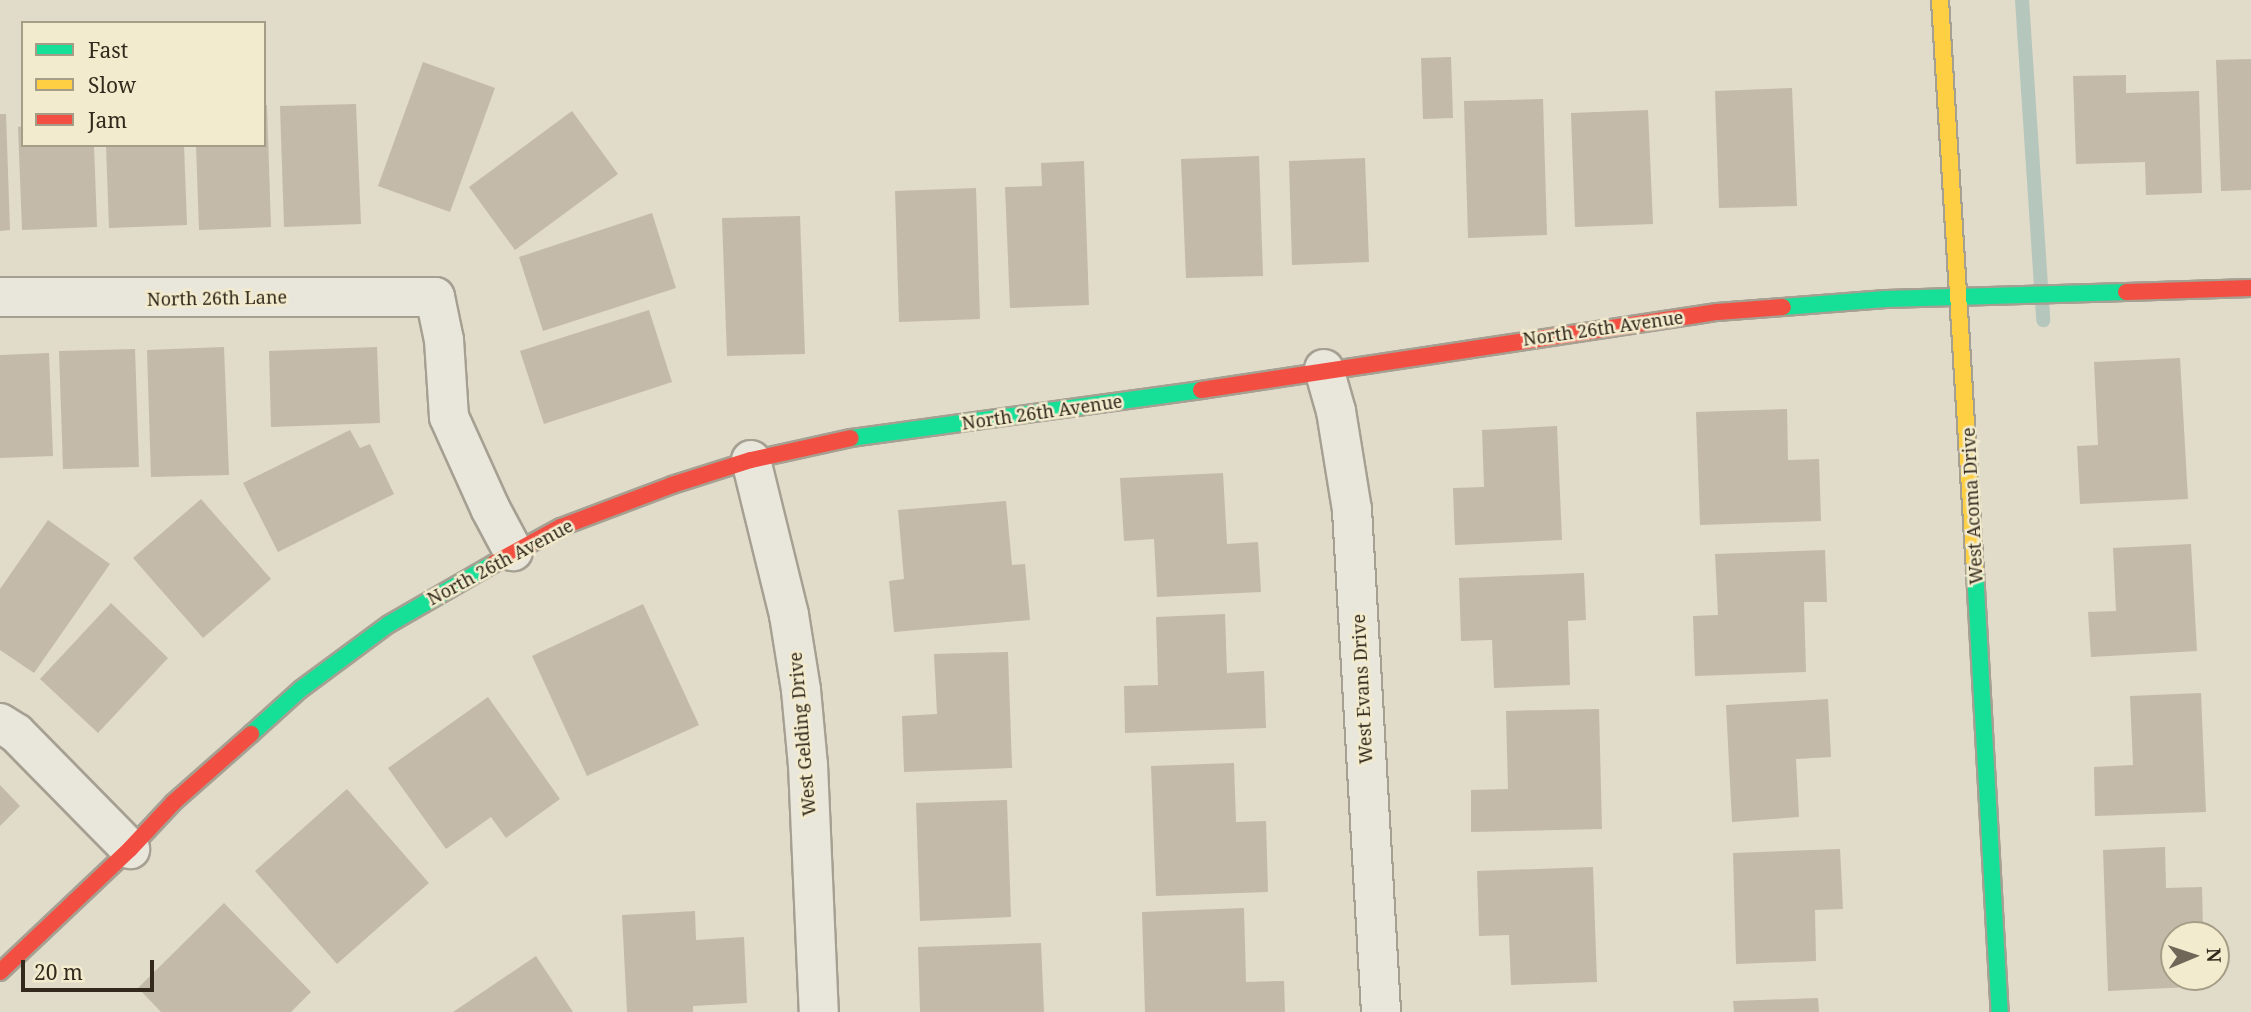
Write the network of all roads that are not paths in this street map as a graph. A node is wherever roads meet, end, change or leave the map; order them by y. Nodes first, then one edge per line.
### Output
1 (1940, 0) edge
2 (2251, 288) edge
3 (0, 297) edge
4 (1960, 297) junction
5 (1324, 369) junction
6 (751, 460) junction
7 (513, 551) junction
8 (0, 723) edge
9 (130, 849) junction
10 (0, 972) edge
11 (819, 1012) edge
12 (1381, 1012) edge
13 (2000, 1012) edge

1 - 4 street, West Acoma Drive
2 - 4 street, North 26th Avenue
3 - 7 street, North 26th Lane
4 - 5 street, North 26th Avenue
4 - 13 street, West Acoma Drive
5 - 6 street, North 26th Avenue
5 - 12 street, West Evans Drive
6 - 7 street, North 26th Avenue
6 - 11 street, West Gelding Drive
7 - 9 street, North 26th Avenue
8 - 9 street
9 - 10 street, North 26th Avenue

